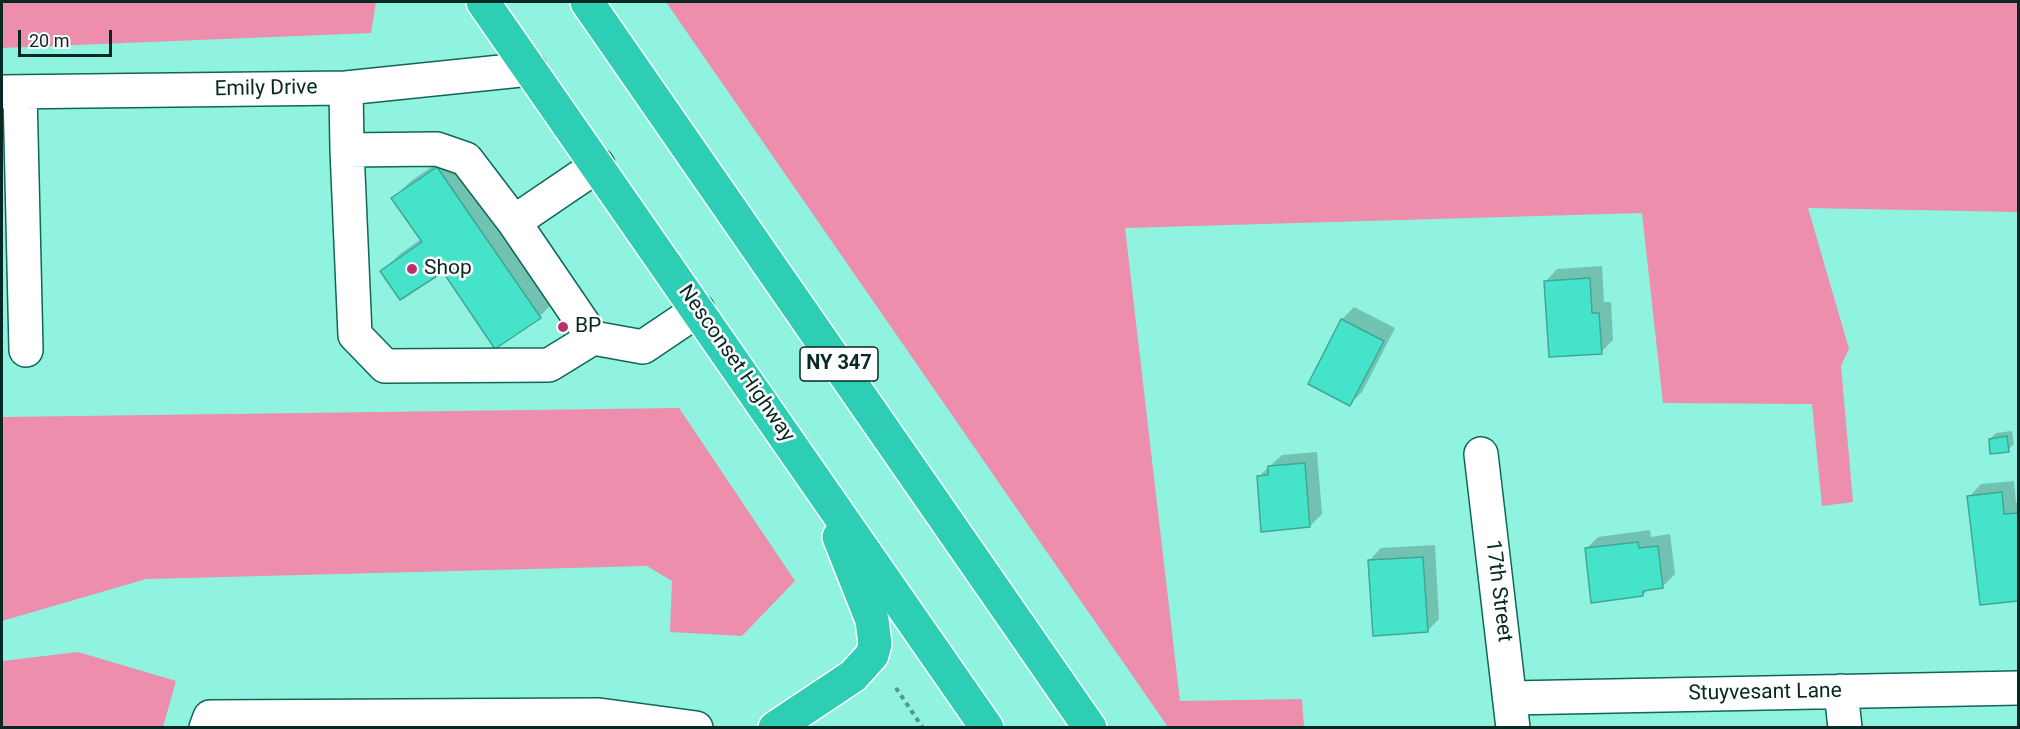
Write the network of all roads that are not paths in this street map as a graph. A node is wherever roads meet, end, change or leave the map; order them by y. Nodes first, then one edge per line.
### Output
1 (483, 2) edge
2 (587, 2) edge
3 (530, 69) junction
4 (346, 88) junction
5 (11, 92) edge
6 (347, 150) junction
7 (598, 165) junction
8 (514, 222) junction
9 (698, 310) junction
10 (593, 339) junction
11 (27, 350) dead end
12 (1481, 454) dead end
13 (817, 483) junction
14 (2019, 688) edge
15 (1841, 691) junction
16 (1512, 713) edge
17 (694, 727) edge
18 (206, 728) edge
19 (775, 728) edge
20 (987, 728) edge
21 (1090, 728) edge
22 (1845, 728) edge

1 - 3 highway, Nesconset Highway
2 - 21 highway, NY 347
3 - 4 street, Emily Drive
3 - 7 highway, Nesconset Highway
4 - 5 street, Emily Drive
4 - 6 street
5 - 11 street
6 - 8 street
6 - 10 street
7 - 8 street
7 - 9 highway, Nesconset Highway
8 - 10 street
9 - 10 street
9 - 13 highway, Nesconset Highway
12 - 16 street, 17th Street
13 - 19 highway
13 - 20 highway, Nesconset Highway
14 - 15 street, Stuyvesant Lane
15 - 16 street, Stuyvesant Lane
15 - 22 street
17 - 18 street

